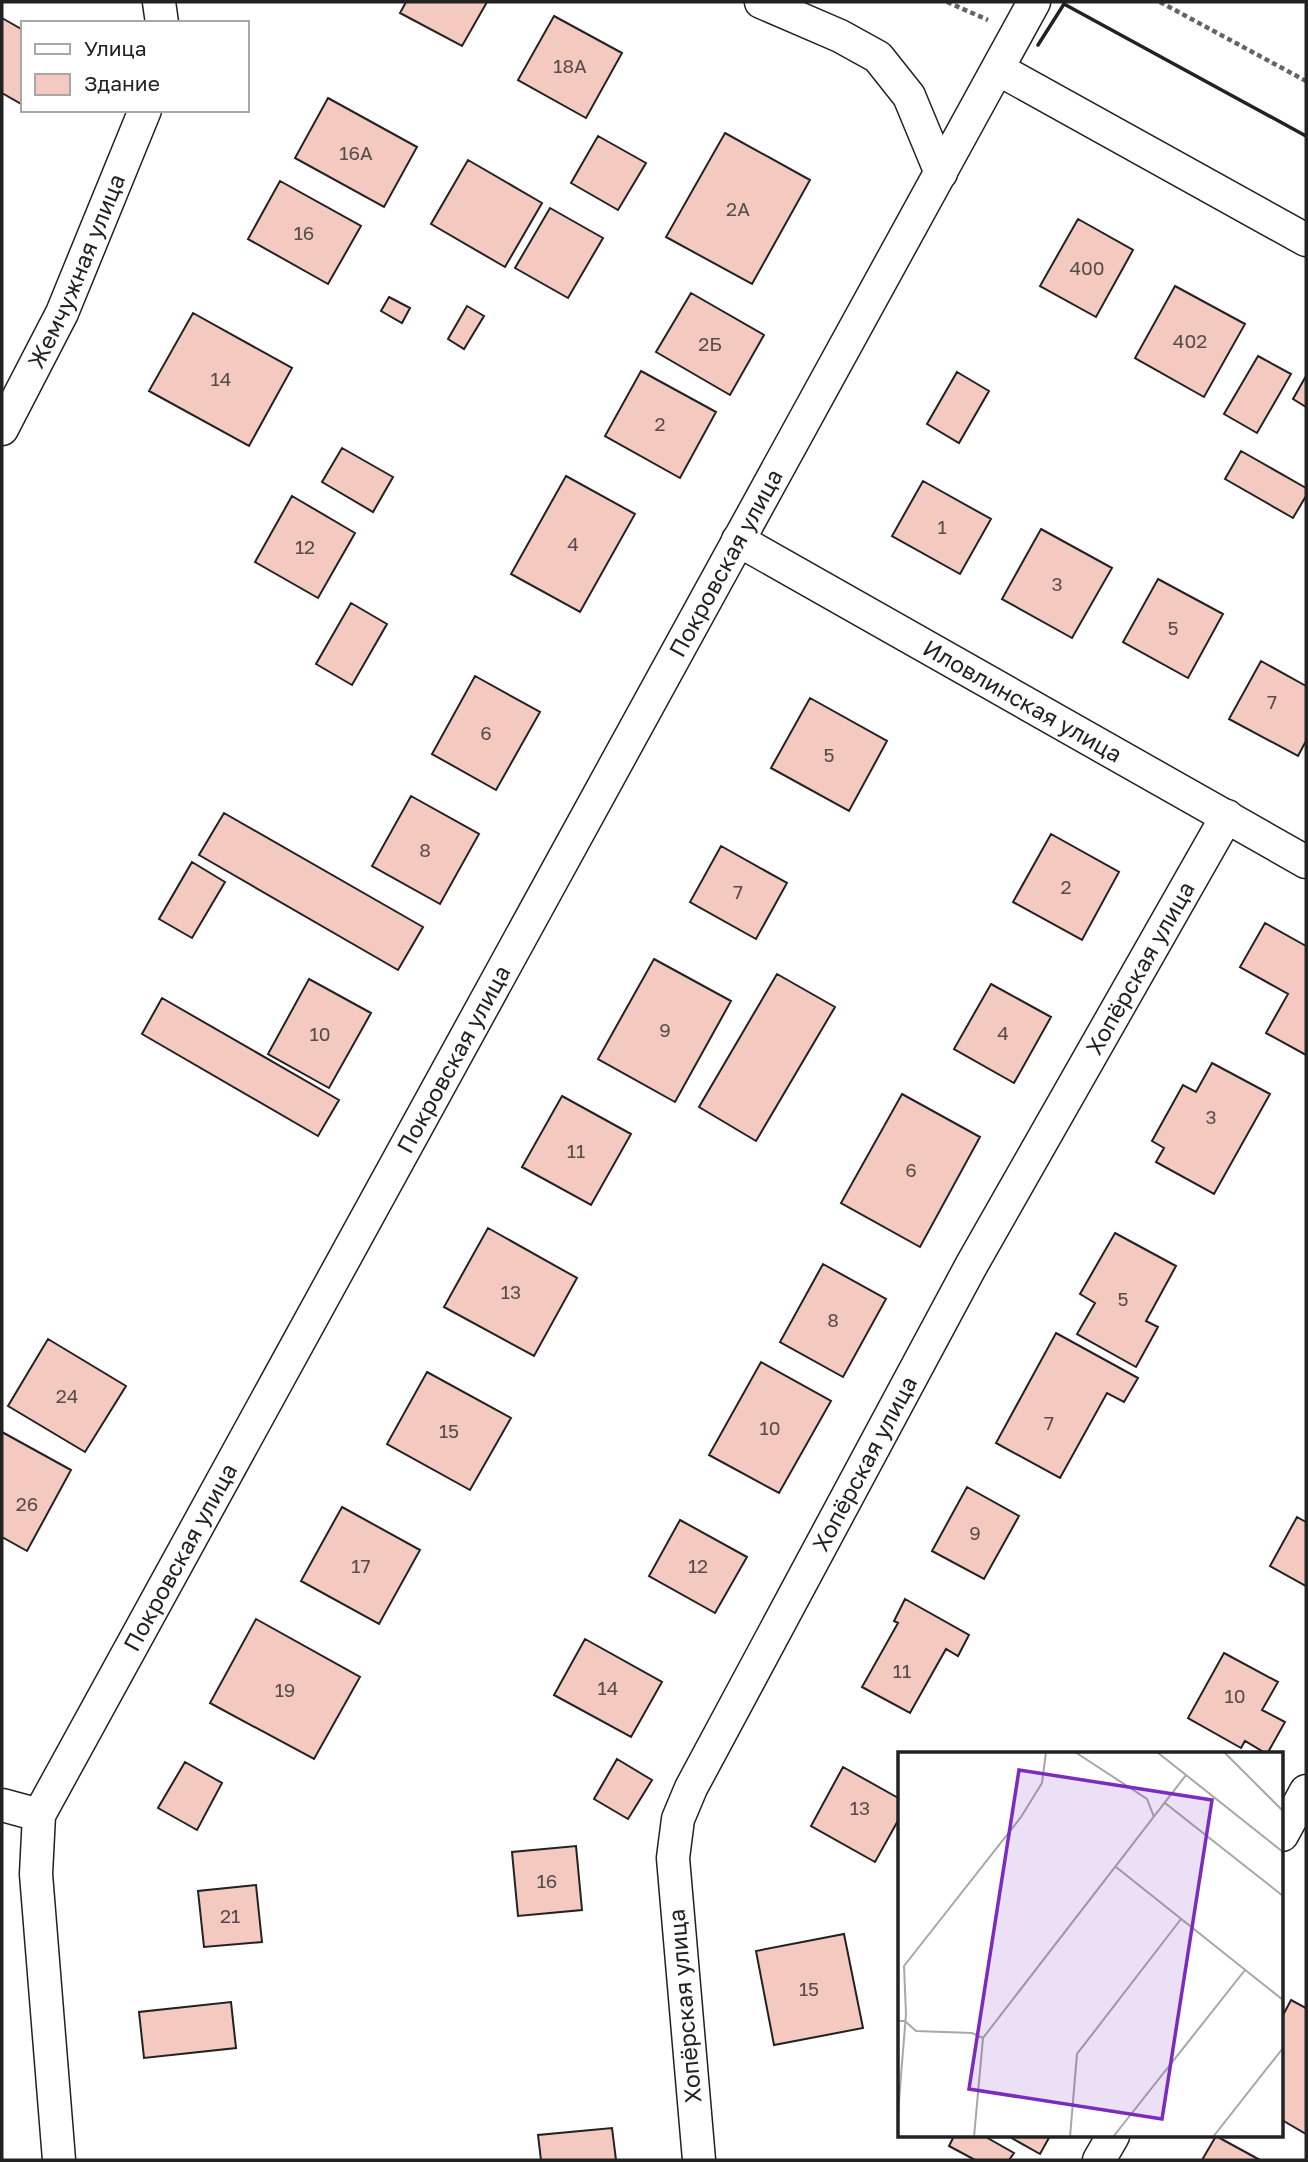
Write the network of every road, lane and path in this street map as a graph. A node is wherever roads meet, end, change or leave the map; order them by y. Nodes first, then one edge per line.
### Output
1 (159, 2) edge
2 (761, 2) edge
3 (947, 2) edge
4 (1034, 2) edge
5 (1160, 2) edge
6 (162, 21) edge
7 (1018, 33) junction
8 (998, 69) junction
9 (1306, 81) edge
10 (144, 112) edge
11 (941, 173) junction
12 (1306, 240) edge
13 (2, 429) edge
14 (738, 540) junction
15 (1227, 816) junction
16 (1306, 862) edge
17 (1306, 1791) edge
18 (2, 1805) edge
19 (38, 1815) junction
20 (1284, 1831) edge
21 (1112, 2138) edge
22 (59, 2160) edge
23 (699, 2160) edge
24 (1099, 2160) edge

1 - 6 street
2 - 11 street
3 - 7 path
4 - 7 street, Покровская улица
5 - 9 path
7 - 8 street, Покровская улица
8 - 11 street, Покровская улица
8 - 12 street
10 - 13 street, Жемчужная улица
11 - 14 street, Покровская улица
14 - 15 street, Иловлинская улица
14 - 19 street, Покровская улица
15 - 16 street, Иловлинская улица
15 - 23 street, Хопёрская улица
17 - 20 street
18 - 19 street
19 - 22 street, Покровская улица
21 - 24 street

